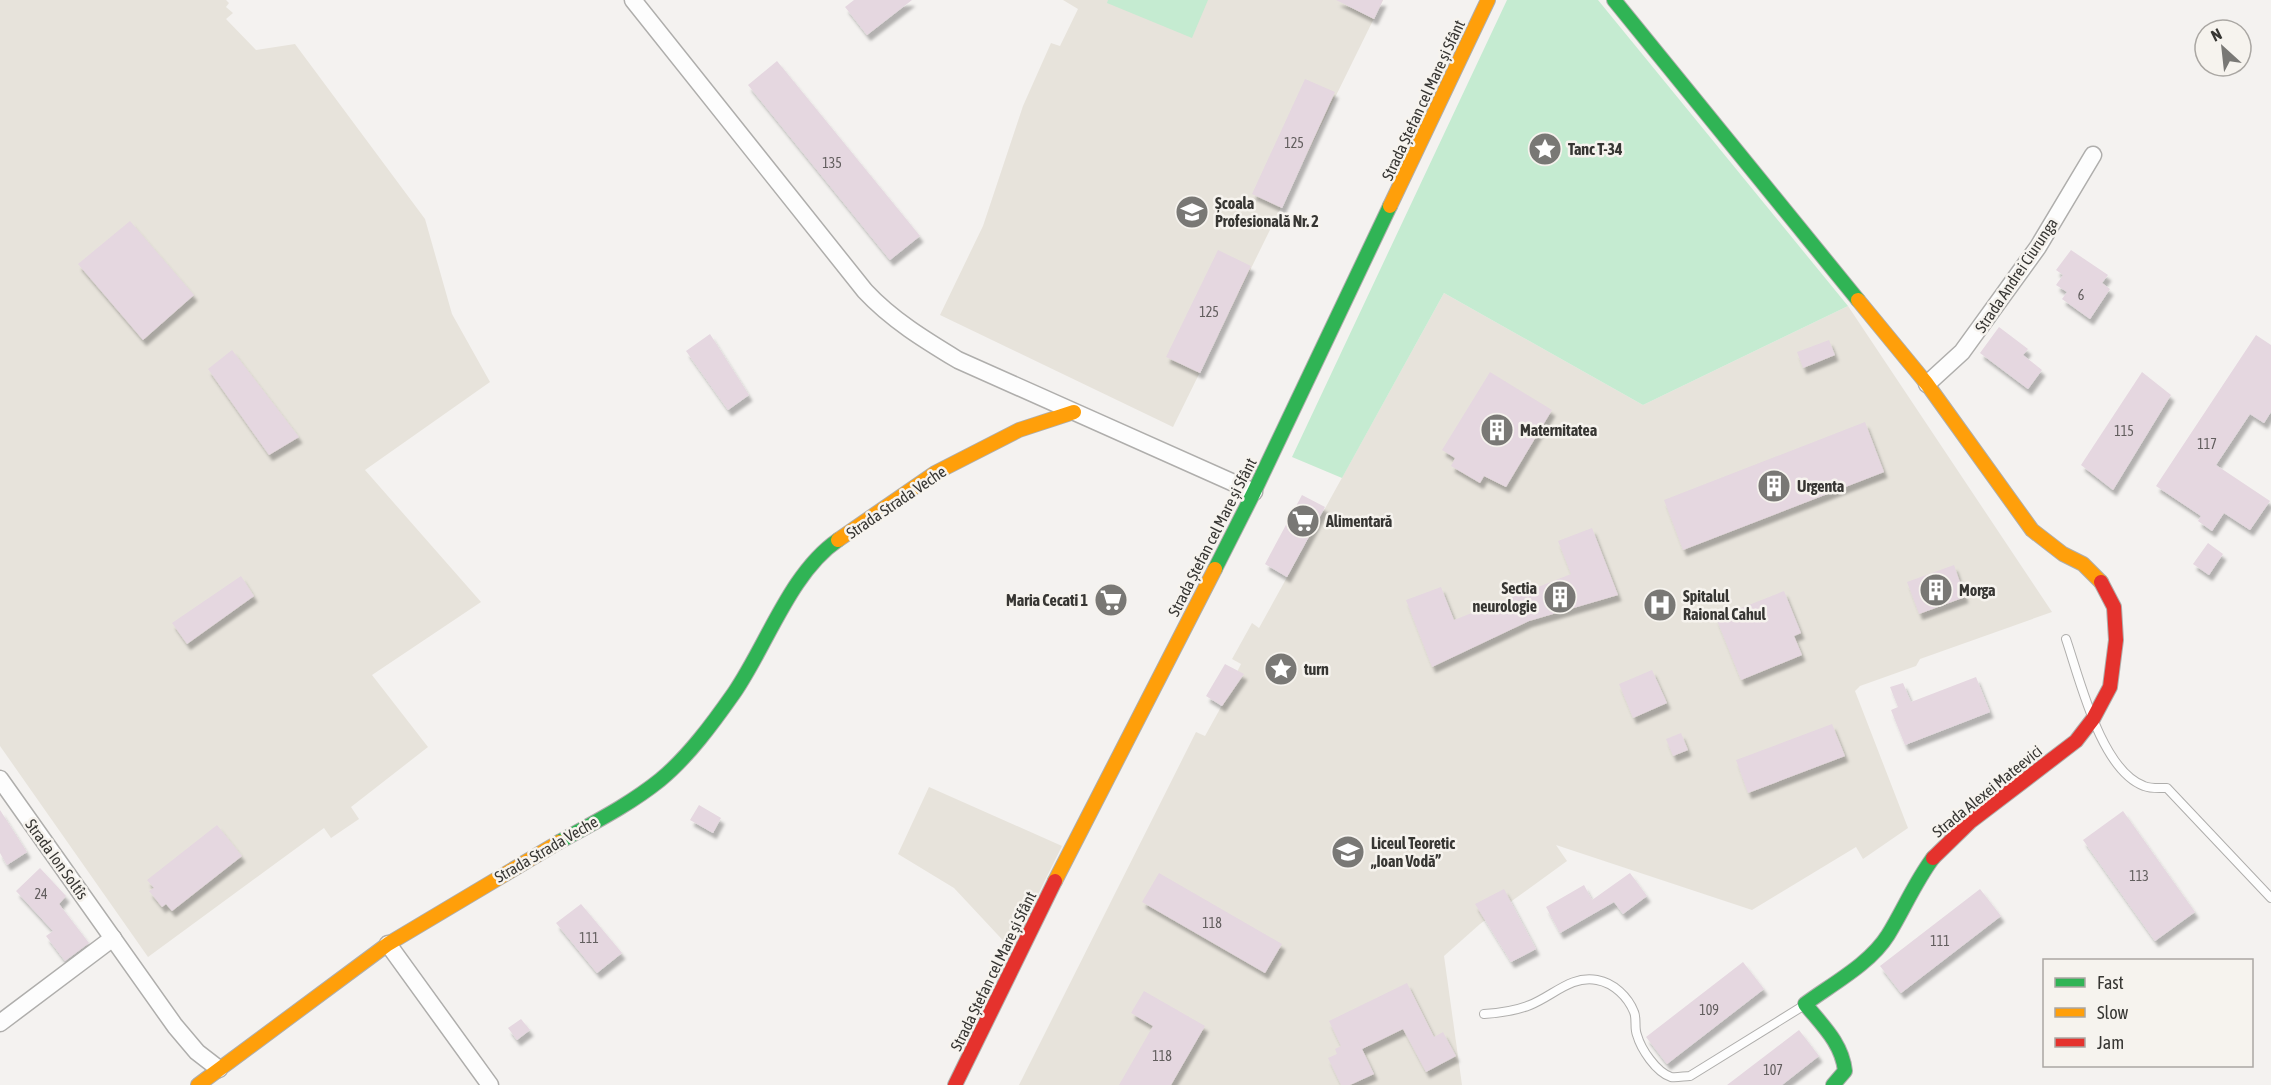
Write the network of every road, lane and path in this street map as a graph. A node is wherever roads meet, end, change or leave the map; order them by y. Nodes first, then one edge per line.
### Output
1 (633, 0) edge
2 (1488, 0) edge
3 (1614, 0) edge
4 (2093, 155) dead end
5 (1927, 384) junction
6 (1074, 412) junction
7 (1254, 492) junction
8 (2066, 639) dead end
9 (2093, 719) junction
10 (0, 779) edge
11 (2271, 898) edge
12 (113, 938) junction
13 (387, 944) junction
14 (1805, 1004) junction
15 (1484, 1014) dead end
16 (0, 1023) edge
17 (219, 1069) junction
18 (198, 1085) edge
19 (490, 1085) edge
20 (955, 1085) edge
21 (1833, 1085) edge

1 - 6 street
2 - 7 street, Strada Ștefan cel Mare și Sfânt
3 - 5 street, Strada Alexei Mateevici
4 - 5 street, Strada Andrei Ciurunga
5 - 9 street, Strada Alexei Mateevici
6 - 7 street
6 - 13 street, Strada Strada Veche
7 - 20 street, Strada Ștefan cel Mare și Sfânt
8 - 9 lane
9 - 11 lane
9 - 14 street, Strada Alexei Mateevici
10 - 12 street, Strada Ion Soltîs
12 - 16 street
12 - 17 street
13 - 17 street, Strada Strada Veche
13 - 19 street
14 - 15 lane
14 - 21 street
17 - 18 street, Strada Strada Veche

